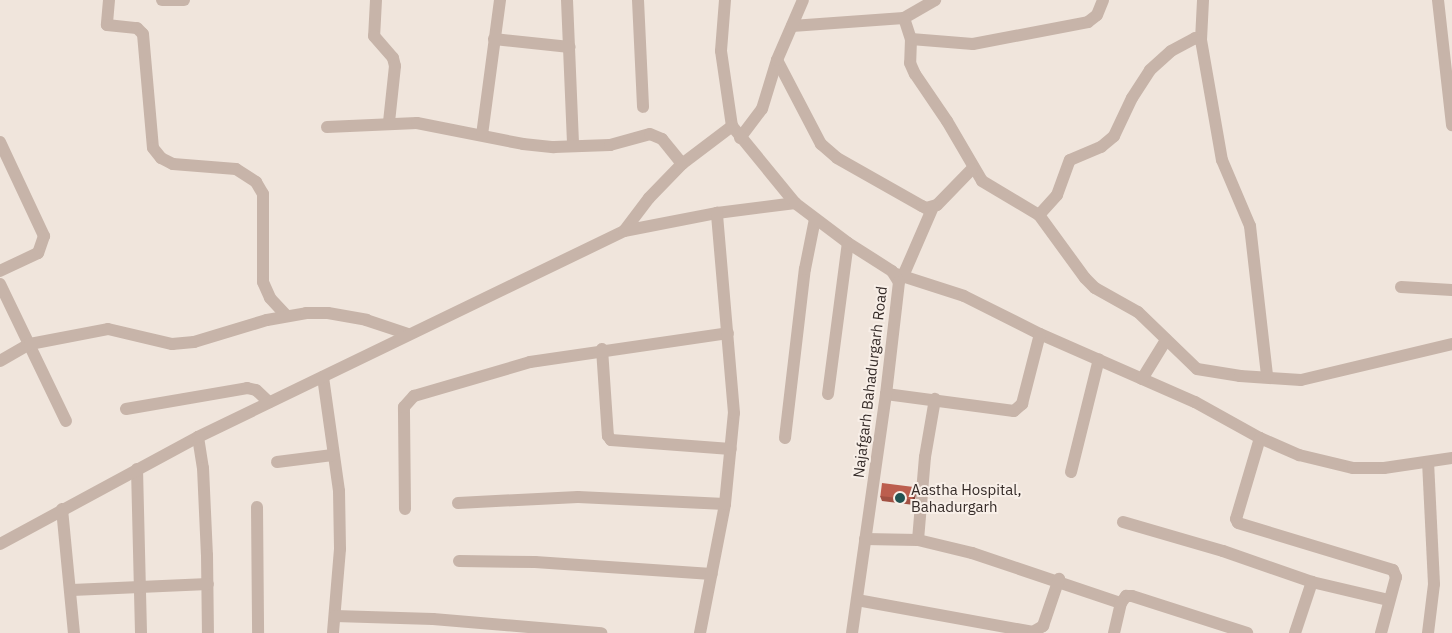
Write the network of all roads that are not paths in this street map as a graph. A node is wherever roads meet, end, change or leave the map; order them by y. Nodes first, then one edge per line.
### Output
1 (109, 0) edge
2 (162, 0) edge
3 (184, 0) edge
4 (376, 0) edge
5 (500, 0) edge
6 (567, 0) edge
7 (638, 0) edge
8 (725, 0) edge
9 (803, 0) edge
10 (935, 0) edge
11 (1103, 0) edge
12 (1203, 0) edge
13 (1438, 0) edge
14 (904, 18) junction
15 (792, 26) junction
16 (494, 38) junction
17 (910, 39) junction
18 (1201, 40) junction
19 (570, 47) junction
20 (777, 60) junction
21 (643, 107) dead end
22 (389, 122) junction
23 (1452, 125) edge
24 (732, 126) junction
25 (327, 127) dead end
26 (482, 135) junction
27 (740, 138) junction
28 (0, 142) edge
29 (573, 146) junction
30 (682, 164) junction
31 (972, 169) junction
32 (795, 203) junction
33 (933, 207) junction
34 (716, 213) junction
35 (1039, 215) junction
36 (815, 219) junction
37 (624, 231) junction
38 (848, 243) junction
39 (0, 270) edge
40 (900, 275) junction
41 (0, 284) edge
42 (1401, 287) dead end
43 (1452, 290) edge
44 (286, 316) junction
45 (728, 333) junction
46 (408, 334) junction
47 (1040, 334) junction
48 (1166, 340) junction
49 (30, 344) junction
50 (1452, 344) edge
51 (602, 350) junction
52 (1100, 359) junction
53 (0, 361) edge
54 (1267, 376) junction
55 (323, 377) junction
56 (1142, 379) junction
57 (828, 394) dead end
58 (886, 394) junction
59 (935, 399) junction
60 (269, 402) junction
61 (126, 409) dead end
62 (66, 421) dead end
63 (198, 437) junction
64 (785, 438) dead end
65 (1260, 438) junction
66 (731, 449) junction
67 (333, 456) junction
68 (1452, 458) edge
69 (277, 462) dead end
70 (1428, 462) junction
71 (137, 470) junction
72 (1071, 472) dead end
73 (458, 502) dead end
74 (725, 504) junction
75 (257, 507) dead end
76 (405, 508) dead end
77 (62, 509) junction
78 (1123, 522) dead end
79 (866, 539) junction
80 (918, 540) junction
81 (0, 544) edge
82 (459, 561) dead end
83 (712, 574) junction
84 (1059, 579) junction
85 (1312, 582) junction
86 (208, 584) junction
87 (142, 585) junction
88 (72, 590) junction
89 (857, 600) junction
90 (1389, 600) junction
91 (1121, 603) junction
92 (335, 616) junction
93 (74, 633) edge
94 (141, 633) edge
95 (208, 633) edge
96 (258, 633) edge
97 (333, 633) edge
98 (601, 633) edge
99 (700, 633) edge
100 (852, 633) edge
101 (1114, 633) edge
102 (1247, 633) edge
103 (1295, 633) edge
104 (1381, 633) edge
105 (1428, 633) edge

1 - 44 street
2 - 3 street
4 - 22 street
5 - 16 street
6 - 19 street
7 - 21 street
8 - 24 street, Najafgarh Bahadurgarh Road
9 - 15 street
10 - 14 street
11 - 17 street
12 - 18 street
13 - 23 street
14 - 15 street
14 - 17 street
15 - 20 street
16 - 19 street
16 - 26 street
17 - 31 street
18 - 35 street
18 - 54 street
19 - 29 street
20 - 27 street
20 - 33 street
22 - 25 street
22 - 26 street
24 - 27 street, Najafgarh Bahadurgarh Road
24 - 30 street
26 - 29 street
27 - 32 street, Najafgarh Bahadurgarh Road
28 - 39 street
29 - 30 street
30 - 37 street
31 - 33 street
31 - 35 street
32 - 34 street
32 - 36 street, Najafgarh Bahadurgarh Road
33 - 40 street
34 - 37 street
34 - 45 street
35 - 48 street
36 - 38 street, Najafgarh Bahadurgarh Road
36 - 64 street
37 - 46 street
38 - 40 street, Najafgarh Bahadurgarh Road
38 - 57 street
40 - 47 street
40 - 58 street, Najafgarh Bahadurgarh Road
41 - 49 street
42 - 43 street
44 - 46 street
44 - 49 street
45 - 51 street
45 - 66 street
46 - 55 street
47 - 52 street
47 - 59 street
48 - 54 street
48 - 56 street
49 - 53 street
49 - 62 street
50 - 54 street
51 - 66 street
51 - 76 street
52 - 56 street
52 - 72 street
55 - 60 street
55 - 67 street
56 - 65 street
58 - 59 street
58 - 79 street, Najafgarh Bahadurgarh Road
59 - 80 street
60 - 61 street
60 - 63 street
63 - 71 street
63 - 86 street
65 - 70 street
65 - 90 street
66 - 74 street
67 - 69 street
67 - 92 street
68 - 70 street
70 - 105 street
71 - 77 street
71 - 87 street
73 - 74 street
74 - 83 street
75 - 96 street
77 - 81 street
77 - 88 street
78 - 85 street
79 - 80 street
79 - 89 street, Najafgarh Bahadurgarh Road
80 - 84 street
82 - 83 street
83 - 99 street
84 - 89 street
84 - 91 street
85 - 90 street
85 - 103 street
86 - 87 street
86 - 95 street
87 - 88 street
87 - 94 street
88 - 93 street
89 - 100 street, Najafgarh Bahadurgarh Road
90 - 104 street
91 - 101 street
91 - 102 street
92 - 97 street
92 - 98 street

